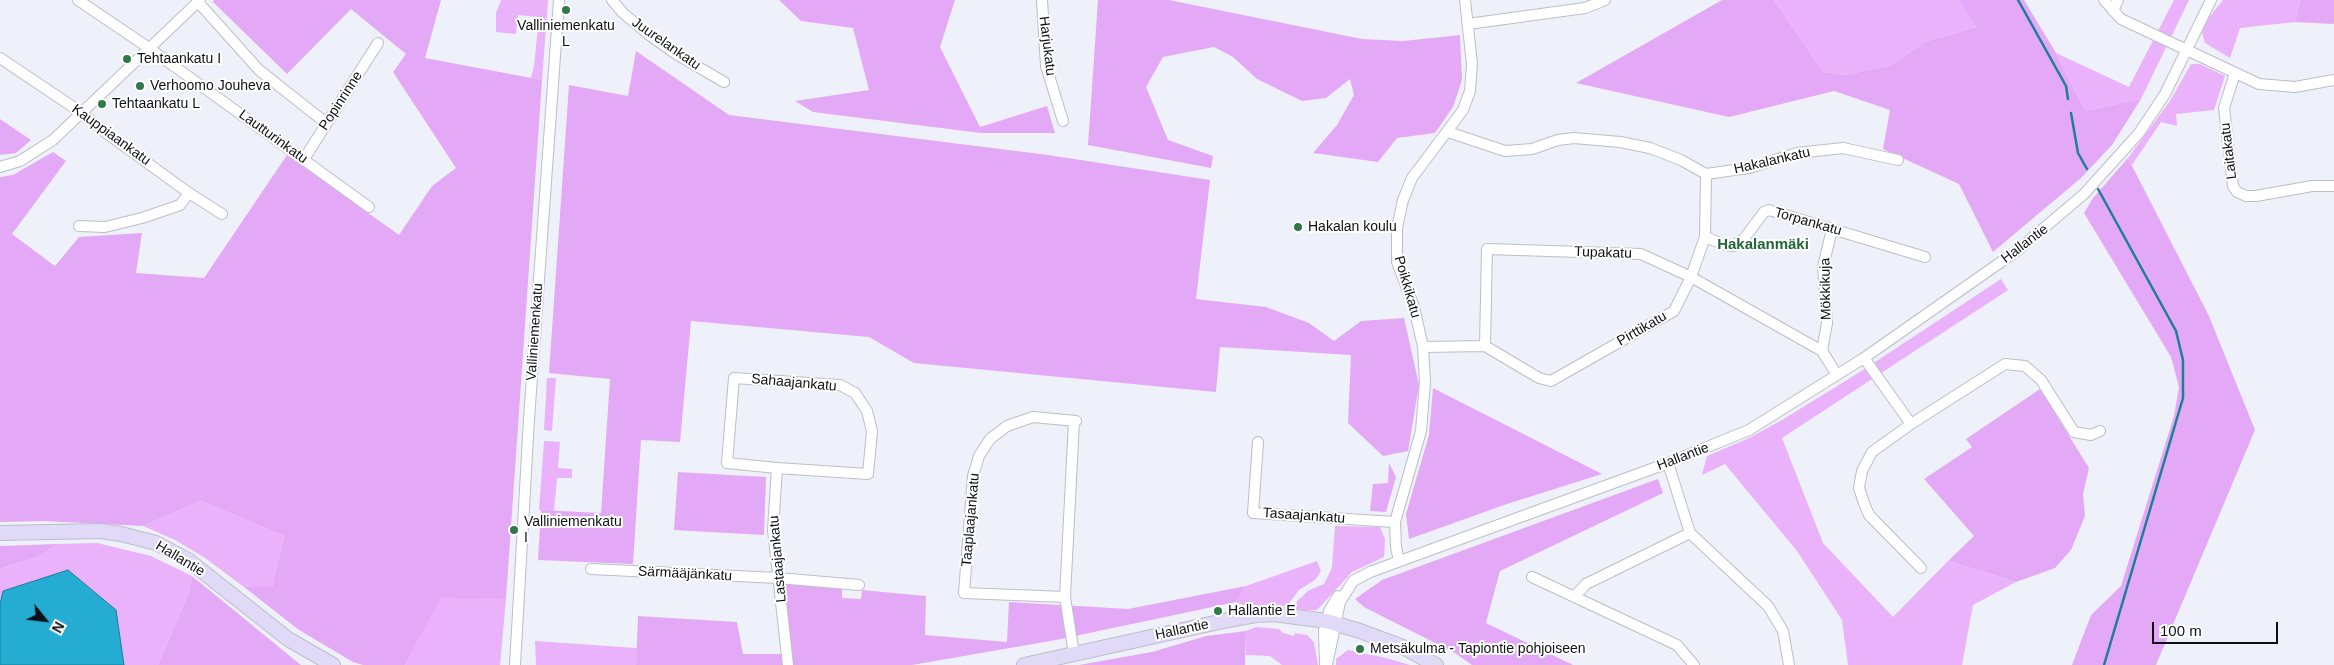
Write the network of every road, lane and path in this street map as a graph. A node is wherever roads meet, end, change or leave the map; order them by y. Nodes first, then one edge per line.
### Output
1 (78, 0) edge
2 (559, 0) edge
3 (612, 0) edge
4 (1042, 0) edge
5 (1465, 0) edge
6 (1605, 0) edge
7 (2104, 0) edge
8 (2118, 0) edge
9 (2211, 0) edge
10 (199, 1) edge
11 (2113, 11) junction
12 (1468, 24) junction
13 (378, 43) dead end
14 (149, 48) junction
15 (2186, 48) junction
16 (0, 58) edge
17 (2235, 73) junction
18 (2334, 80) edge
19 (724, 82) dead end
20 (82, 113) junction
21 (1063, 121) dead end
22 (326, 123) junction
23 (1448, 132) junction
24 (304, 159) junction
25 (1898, 160) dead end
26 (0, 167) edge
27 (1706, 174) junction
28 (2334, 186) edge
29 (189, 193) junction
30 (369, 208) dead end
31 (222, 214) dead end
32 (79, 226) dead end
33 (1832, 229) junction
34 (1705, 237) junction
35 (1925, 257) dead end
36 (1691, 277) junction
37 (1485, 346) junction
38 (1423, 347) junction
39 (1822, 351) junction
40 (1864, 358) junction
41 (1837, 375) junction
42 (1911, 424) junction
43 (2100, 431) dead end
44 (1258, 442) dead end
45 (1668, 463) junction
46 (777, 468) junction
47 (1395, 522) junction
48 (0, 533) edge
49 (1690, 533) junction
50 (1399, 561) junction
51 (1921, 568) dead end
52 (591, 569) dead end
53 (1532, 577) dead end
54 (778, 578) junction
55 (859, 585) dead end
56 (1575, 596) junction
57 (1065, 597) junction
58 (1330, 627) junction
59 (1074, 654) junction
60 (1432, 663) edge
61 (333, 665) edge
62 (515, 665) edge
63 (788, 665) edge
64 (1024, 665) edge
65 (1326, 665) edge
66 (1694, 665) edge
67 (1789, 665) edge

1 - 14 street, Lautturinkatu
2 - 62 street, Valliniemenkatu
3 - 19 street, Juurelankatu
4 - 21 street, Harjukatu
5 - 12 street, Poikkikatu
6 - 12 street
7 - 11 street
8 - 11 street
9 - 15 street, Hallantie
10 - 14 street
10 - 22 street
11 - 15 street
12 - 23 street, Poikkikatu
13 - 22 street, Popinrinne
14 - 20 street
14 - 24 street, Lautturinkatu
15 - 17 street
15 - 40 street, Hallantie
16 - 20 street, Kauppiaankatu
17 - 18 street
17 - 28 street, Laitakatu
20 - 26 street
20 - 29 street, Kauppiaankatu
22 - 24 street, Popinrinne
23 - 27 street
23 - 38 street, Poikkikatu
24 - 30 street, Lautturinkatu
25 - 27 street, Hakalankatu
27 - 34 street, Pirttikatu
29 - 31 street, Kauppiaankatu
29 - 32 street
33 - 34 street, Torpankatu
33 - 35 street, Torpankatu
33 - 39 street, Mökkikuja
34 - 36 street, Pirttikatu
36 - 37 street, Pirttikatu
36 - 37 street, Tupakatu
36 - 39 street, Tupakatu
37 - 38 street
38 - 47 street, Poikkikatu
39 - 41 street, Tupakatu
40 - 41 street, Hallantie
40 - 42 street
41 - 45 street, Hallantie
42 - 43 street
42 - 51 street
44 - 47 street, Tasaajankatu
45 - 49 street
45 - 50 street, Hallantie
46 - 46 street, Sahaajankatu
46 - 54 street, Lastaajankatu
47 - 50 street, Poikkikatu
48 - 61 street, Hallantie
49 - 56 street
49 - 67 street
50 - 58 street, Hallantie
52 - 54 street, Särmääjänkatu
53 - 56 street
54 - 55 street, Särmääjänkatu
54 - 63 street, Lastaajankatu
56 - 66 street
57 - 57 street, Taaplaajankatu
57 - 59 street, Taaplaajankatu
58 - 59 street, Hallantie
58 - 60 street, Hallantie
58 - 65 street, Hallantie
59 - 64 street, Hallantie

